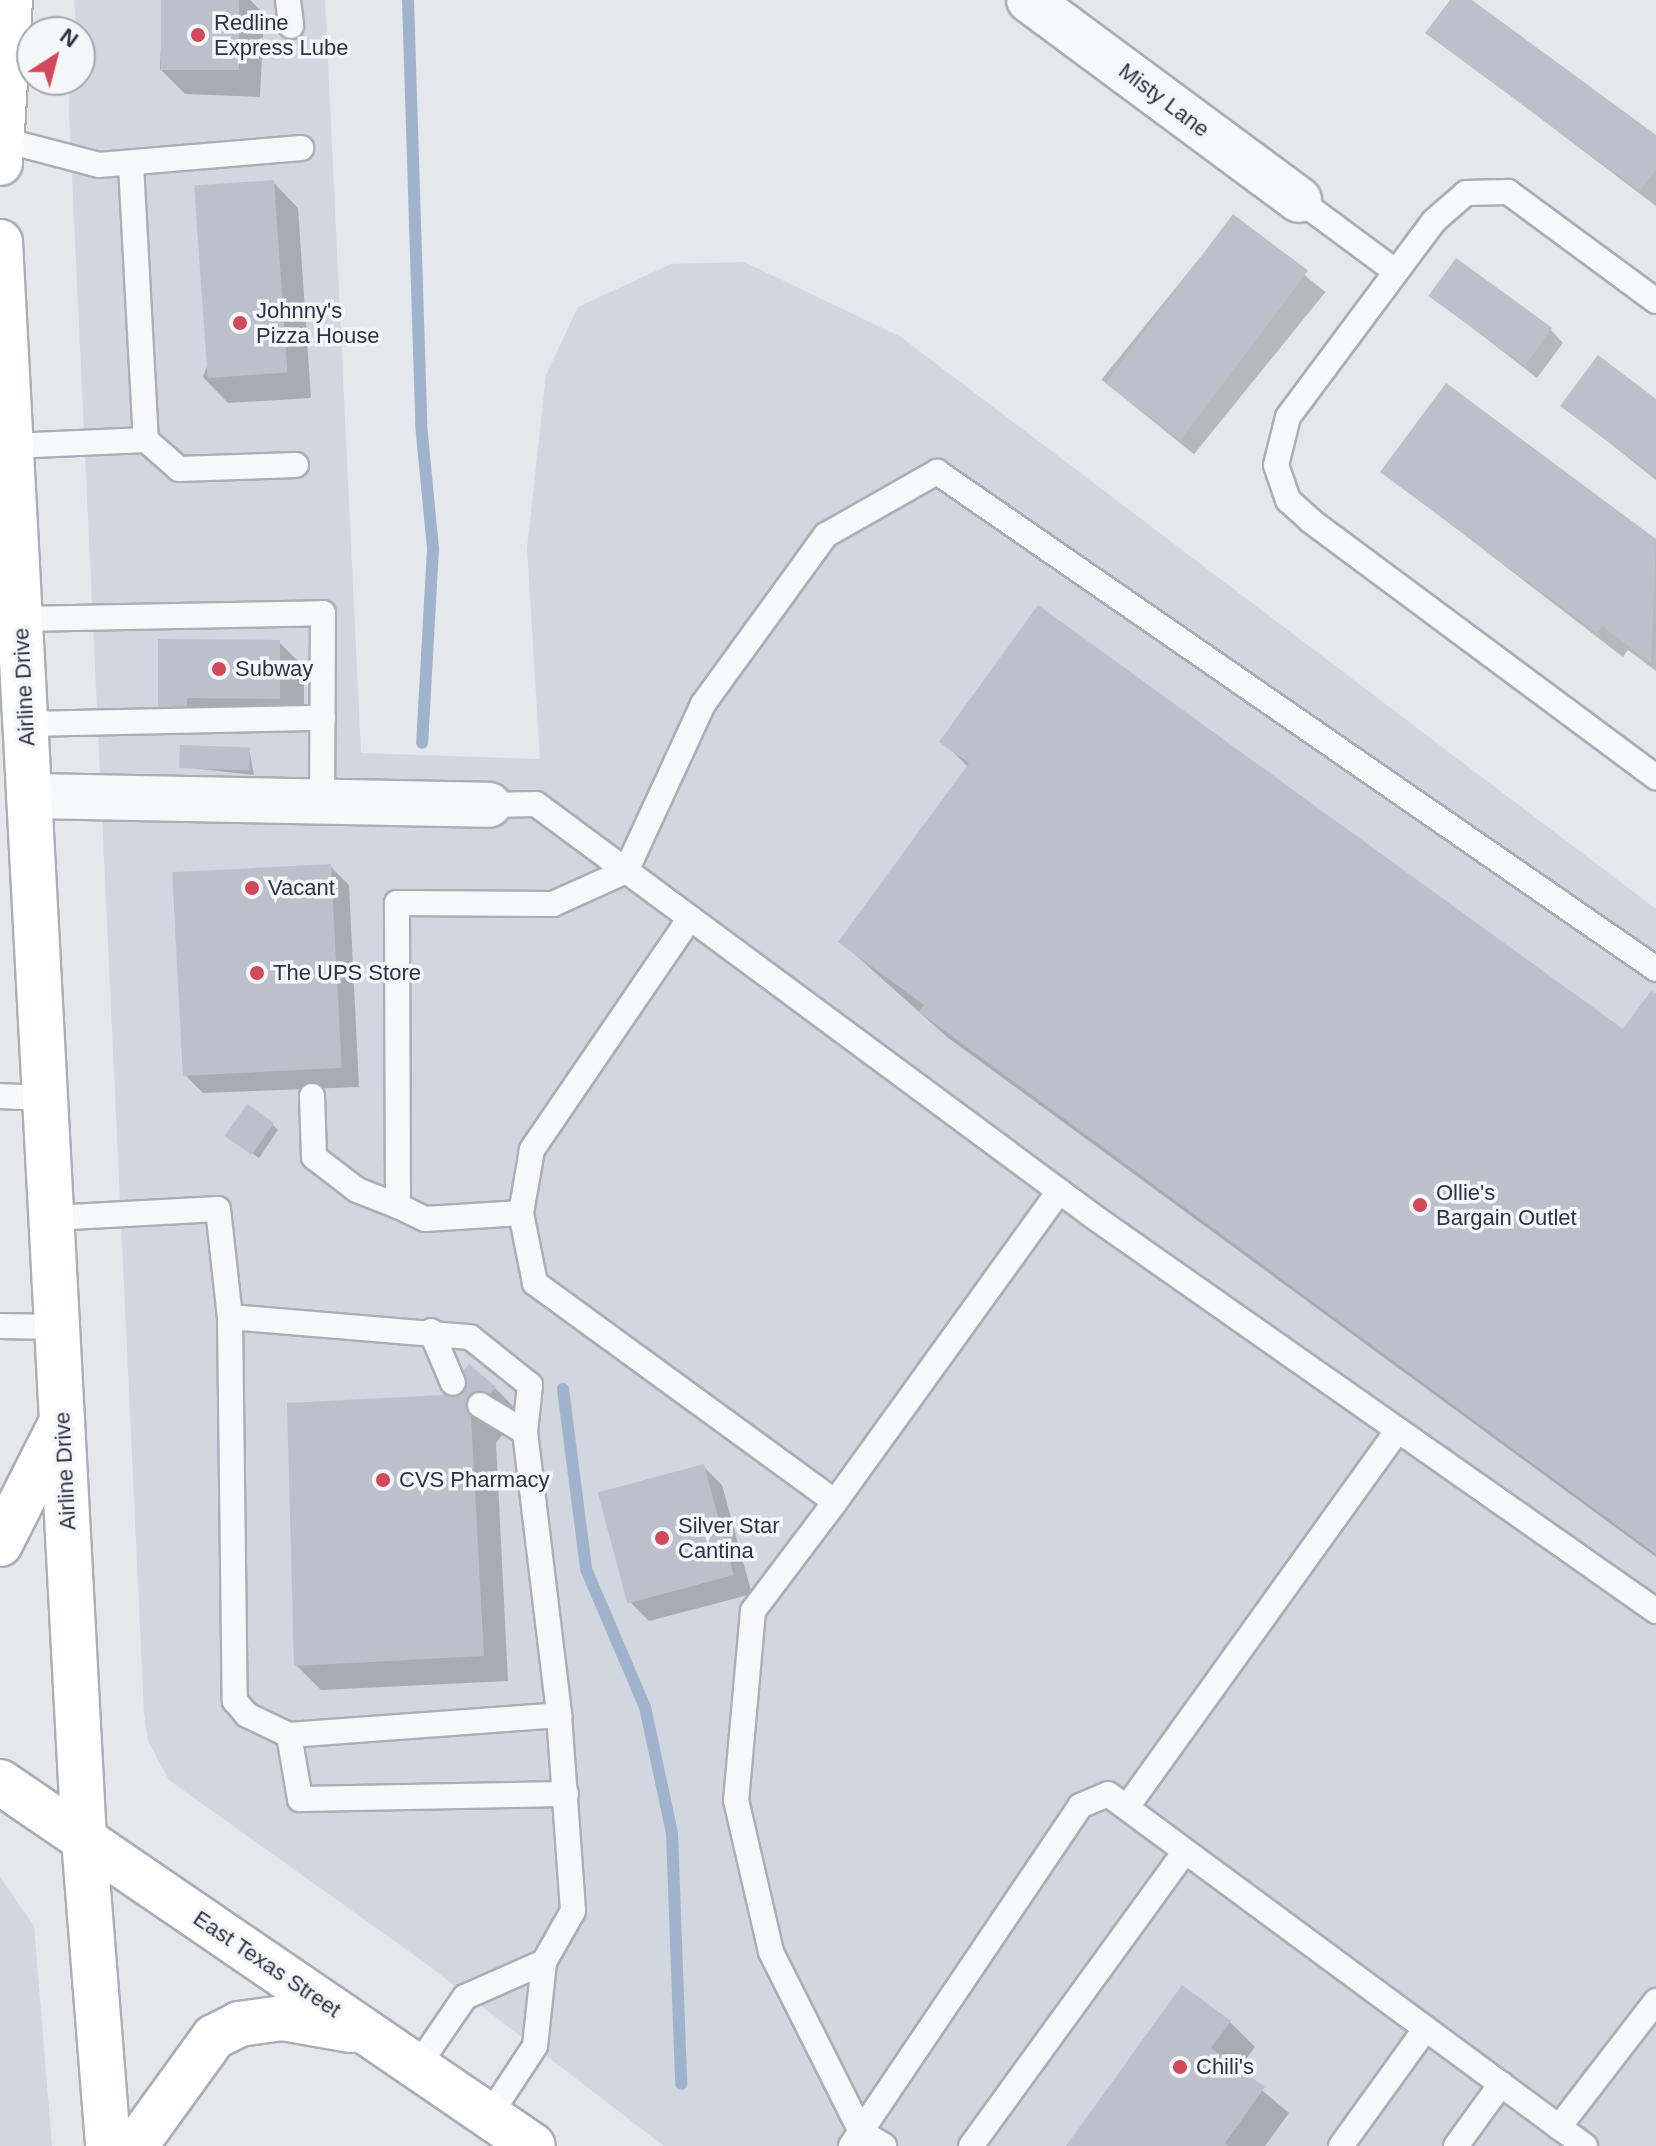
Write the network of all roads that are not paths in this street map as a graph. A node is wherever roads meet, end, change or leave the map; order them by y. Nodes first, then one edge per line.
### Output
1 (10, 0) edge
2 (288, 0) edge
3 (1029, 0) edge
4 (291, 26) dead end
5 (0, 147) edge
6 (301, 148) dead end
7 (131, 165) junction
8 (1299, 200) joint
9 (0, 242) edge
10 (1395, 271) junction
11 (1656, 301) edge
12 (146, 440) junction
13 (11, 446) junction
14 (296, 465) dead end
15 (20, 619) junction
16 (12, 679) edge
17 (323, 718) junction
18 (26, 724) junction
19 (1656, 777) edge
20 (29, 796) junction
21 (322, 800) junction
22 (489, 805) joint
23 (626, 871) junction
24 (690, 918) junction
25 (1656, 969) edge
26 (0, 1096) edge
27 (312, 1096) dead end
28 (45, 1098) junction
29 (1059, 1191) junction
30 (398, 1206) junction
31 (521, 1213) junction
32 (52, 1218) junction
33 (230, 1317) junction
34 (0, 1326) edge
35 (57, 1327) junction
36 (431, 1331) junction
37 (453, 1383) dead end
38 (480, 1405) dead end
39 (62, 1421) junction
40 (1398, 1430) junction
41 (525, 1432) junction
42 (835, 1502) junction
43 (0, 1544) edge
44 (1656, 1611) edge
45 (559, 1715) junction
46 (289, 1735) junction
47 (0, 1782) edge
48 (566, 1794) junction
49 (1127, 1807) junction
50 (84, 1839) junction
51 (1185, 1851) junction
52 (544, 1962) junction
53 (1656, 2001) edge
54 (1426, 2028) junction
55 (369, 2034) junction
56 (417, 2067) junction
57 (1501, 2084) junction
58 (489, 2116) junction
59 (1559, 2127) junction
60 (856, 2139) edge
61 (1583, 2145) edge
62 (108, 2146) edge
63 (135, 2146) edge
64 (533, 2146) edge
65 (884, 2146) edge
66 (971, 2146) edge
67 (1341, 2146) edge
68 (1456, 2146) edge

1 - 5 main road
2 - 4 lane
3 - 8 street, Misty Lane
5 - 7 lane
6 - 7 lane
7 - 12 lane
8 - 10 lane
9 - 13 main road, Airline Drive
10 - 11 lane
10 - 19 lane
12 - 13 lane
12 - 14 lane
13 - 15 main road, Airline Drive
15 - 16 main road, Airline Drive
15 - 17 lane
16 - 18 main road, Airline Drive
17 - 18 lane
17 - 21 lane
18 - 20 main road, Airline Drive
20 - 21 street
20 - 28 main road, Airline Drive
21 - 22 street
22 - 23 lane
23 - 24 lane
23 - 25 lane
23 - 30 lane
24 - 29 lane
24 - 31 lane
26 - 28 lane
27 - 30 lane
28 - 32 main road, Airline Drive
29 - 40 lane
29 - 42 lane
30 - 31 lane
31 - 42 lane
32 - 33 lane
32 - 35 main road, Airline Drive
33 - 36 lane
33 - 46 lane
34 - 35 lane
35 - 39 main road, Airline Drive
36 - 37 lane
36 - 41 lane
38 - 41 lane
39 - 43 main road
39 - 50 main road, Airline Drive
40 - 44 lane
40 - 49 lane
41 - 45 lane
42 - 60 lane
45 - 46 lane
45 - 48 lane
46 - 48 lane
47 - 50 main road, East Texas Street
48 - 52 lane
49 - 51 lane
49 - 60 lane
50 - 55 main road, East Texas Street
50 - 62 main road, Airline Drive
51 - 54 lane
51 - 66 lane
52 - 56 lane
52 - 58 lane
53 - 59 lane
54 - 57 lane
54 - 67 lane
55 - 56 main road, East Texas Street
55 - 63 main road
56 - 58 main road, East Texas Street
57 - 59 lane
57 - 68 lane
58 - 64 main road, East Texas Street
59 - 61 lane
60 - 65 lane

